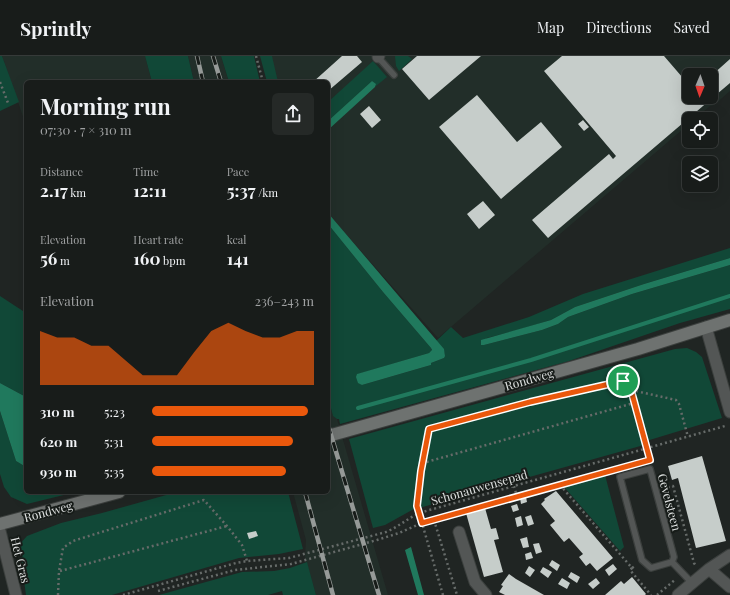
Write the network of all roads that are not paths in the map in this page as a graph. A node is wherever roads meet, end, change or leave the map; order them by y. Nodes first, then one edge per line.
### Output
1 (378, 56) edge
2 (394, 75) dead end
3 (730, 320) edge
4 (706, 327) junction
5 (730, 412) edge
6 (330, 435) edge
7 (112, 494) edge
8 (0, 524) edge
9 (0, 531) edge
10 (459, 532) dead end
11 (730, 555) edge
12 (672, 562) junction
13 (706, 572) junction
14 (692, 583) junction
15 (730, 587) edge
16 (16, 595) edge
17 (486, 595) edge
18 (678, 595) edge

1 - 2 lane
3 - 4 main road, Rondweg
4 - 5 street
4 - 6 main road, Rondweg
7 - 8 main road, Rondweg
9 - 16 street, Het Gras
10 - 17 street
11 - 13 street
12 - 12 lane, Gevelsteen
12 - 14 lane
13 - 14 street
13 - 15 street
14 - 18 street

